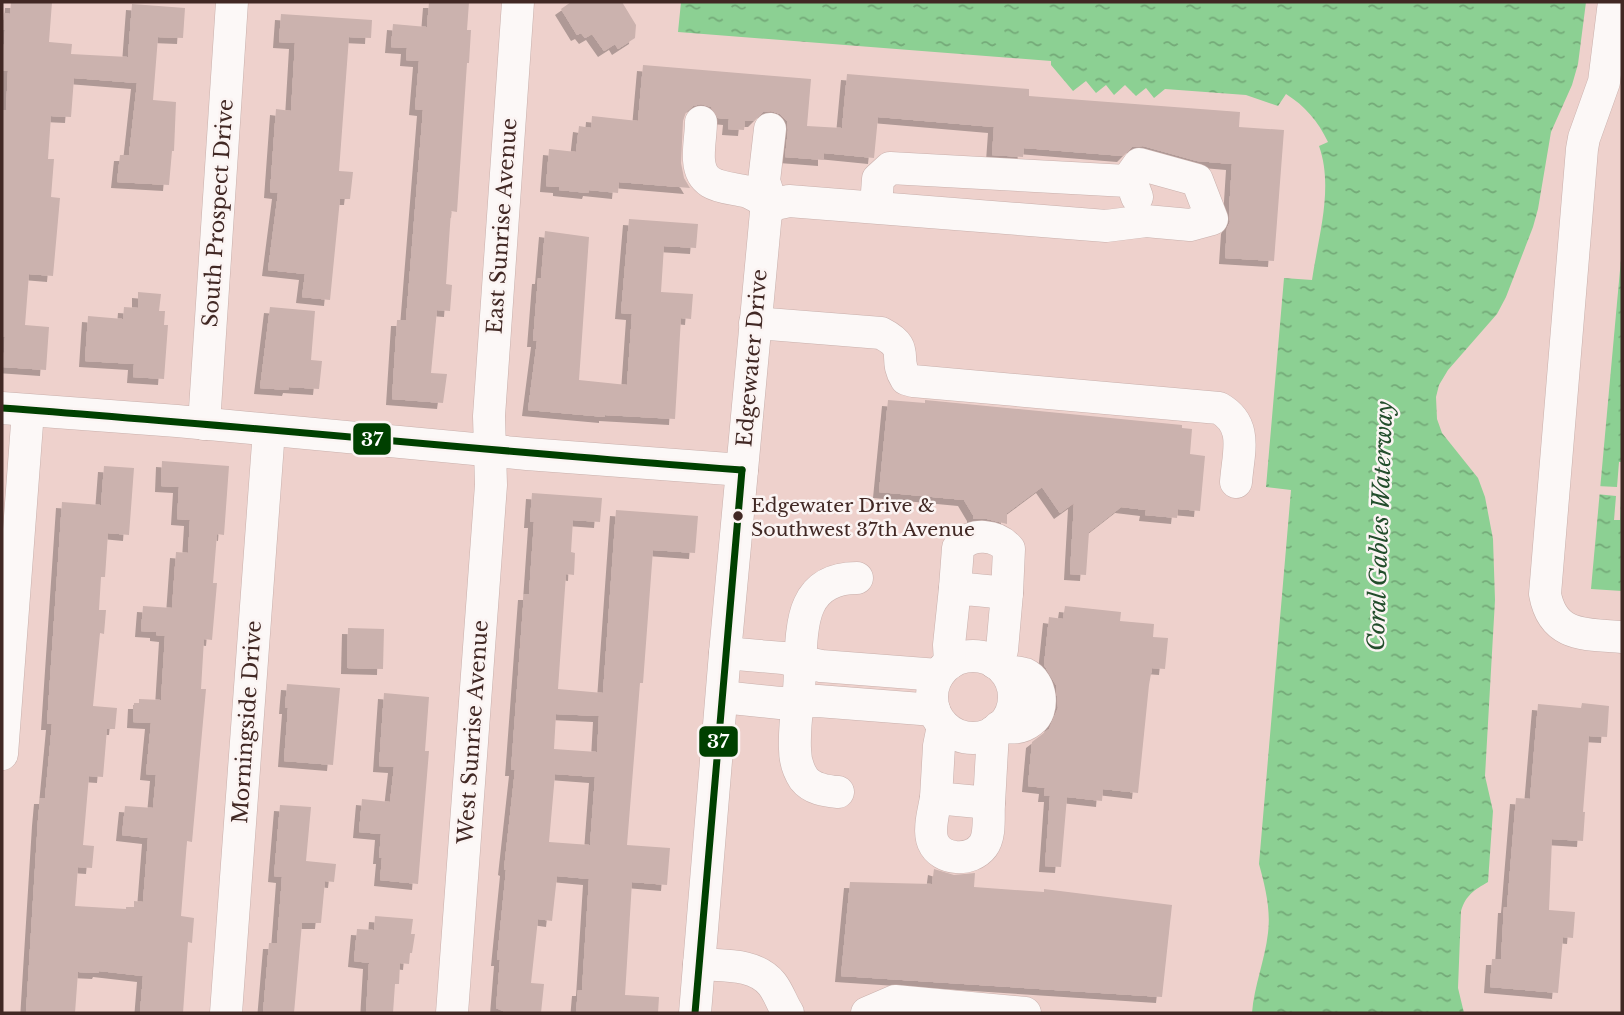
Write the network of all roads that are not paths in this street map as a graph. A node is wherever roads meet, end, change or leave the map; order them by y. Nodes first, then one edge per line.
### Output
1 (232, 2) edge
2 (518, 2) edge
3 (1614, 2) edge
4 (701, 122) dead end
5 (770, 129) dead end
6 (980, 174) junction
7 (1127, 181) junction
8 (772, 206) junction
9 (876, 206) junction
10 (977, 214) junction
11 (1146, 221) junction
12 (755, 323) junction
13 (15, 409) edge
14 (204, 424) junction
15 (269, 430) junction
16 (491, 451) junction
17 (742, 470) junction
18 (1236, 482) dead end
19 (856, 578) dead end
20 (954, 588) junction
21 (1007, 593) junction
22 (1622, 637) edge
23 (725, 653) junction
24 (801, 662) junction
25 (999, 667) junction
26 (944, 669) junction
27 (722, 697) junction
28 (798, 701) junction
29 (939, 718) junction
30 (996, 730) junction
31 (2, 754) edge
32 (838, 792) dead end
33 (936, 798) junction
34 (989, 803) junction
35 (699, 964) junction
36 (226, 1013) edge
37 (452, 1013) edge
38 (695, 1013) edge
39 (788, 1013) edge
40 (867, 1013) edge
41 (1025, 1013) edge

1 - 14 street, South Prospect Drive
2 - 16 street, East Sunrise Avenue
3 - 22 street
4 - 8 street
5 - 8 street
6 - 7 street
6 - 9 street
6 - 10 street
7 - 11 street
7 - 11 street
8 - 9 street
8 - 12 street, Edgewater Drive
9 - 10 street
10 - 11 street
12 - 17 street, Edgewater Drive
12 - 18 street
13 - 14 street
13 - 31 street
14 - 15 street
15 - 16 street
15 - 36 street, Morningside Drive
16 - 17 street
16 - 37 street, West Sunrise Avenue
17 - 23 street, Edgewater Drive
19 - 24 street
20 - 21 street
20 - 21 street
20 - 26 street
21 - 25 street
23 - 24 street
23 - 27 street, Edgewater Drive
24 - 26 street
24 - 28 street
25 - 26 street
25 - 30 street
26 - 29 street
27 - 28 street
27 - 35 street, Edgewater Drive
28 - 29 street
28 - 32 street
29 - 30 street
29 - 33 street
30 - 34 street
33 - 34 street
33 - 34 street
35 - 38 street, Edgewater Drive
35 - 39 street
40 - 41 street

